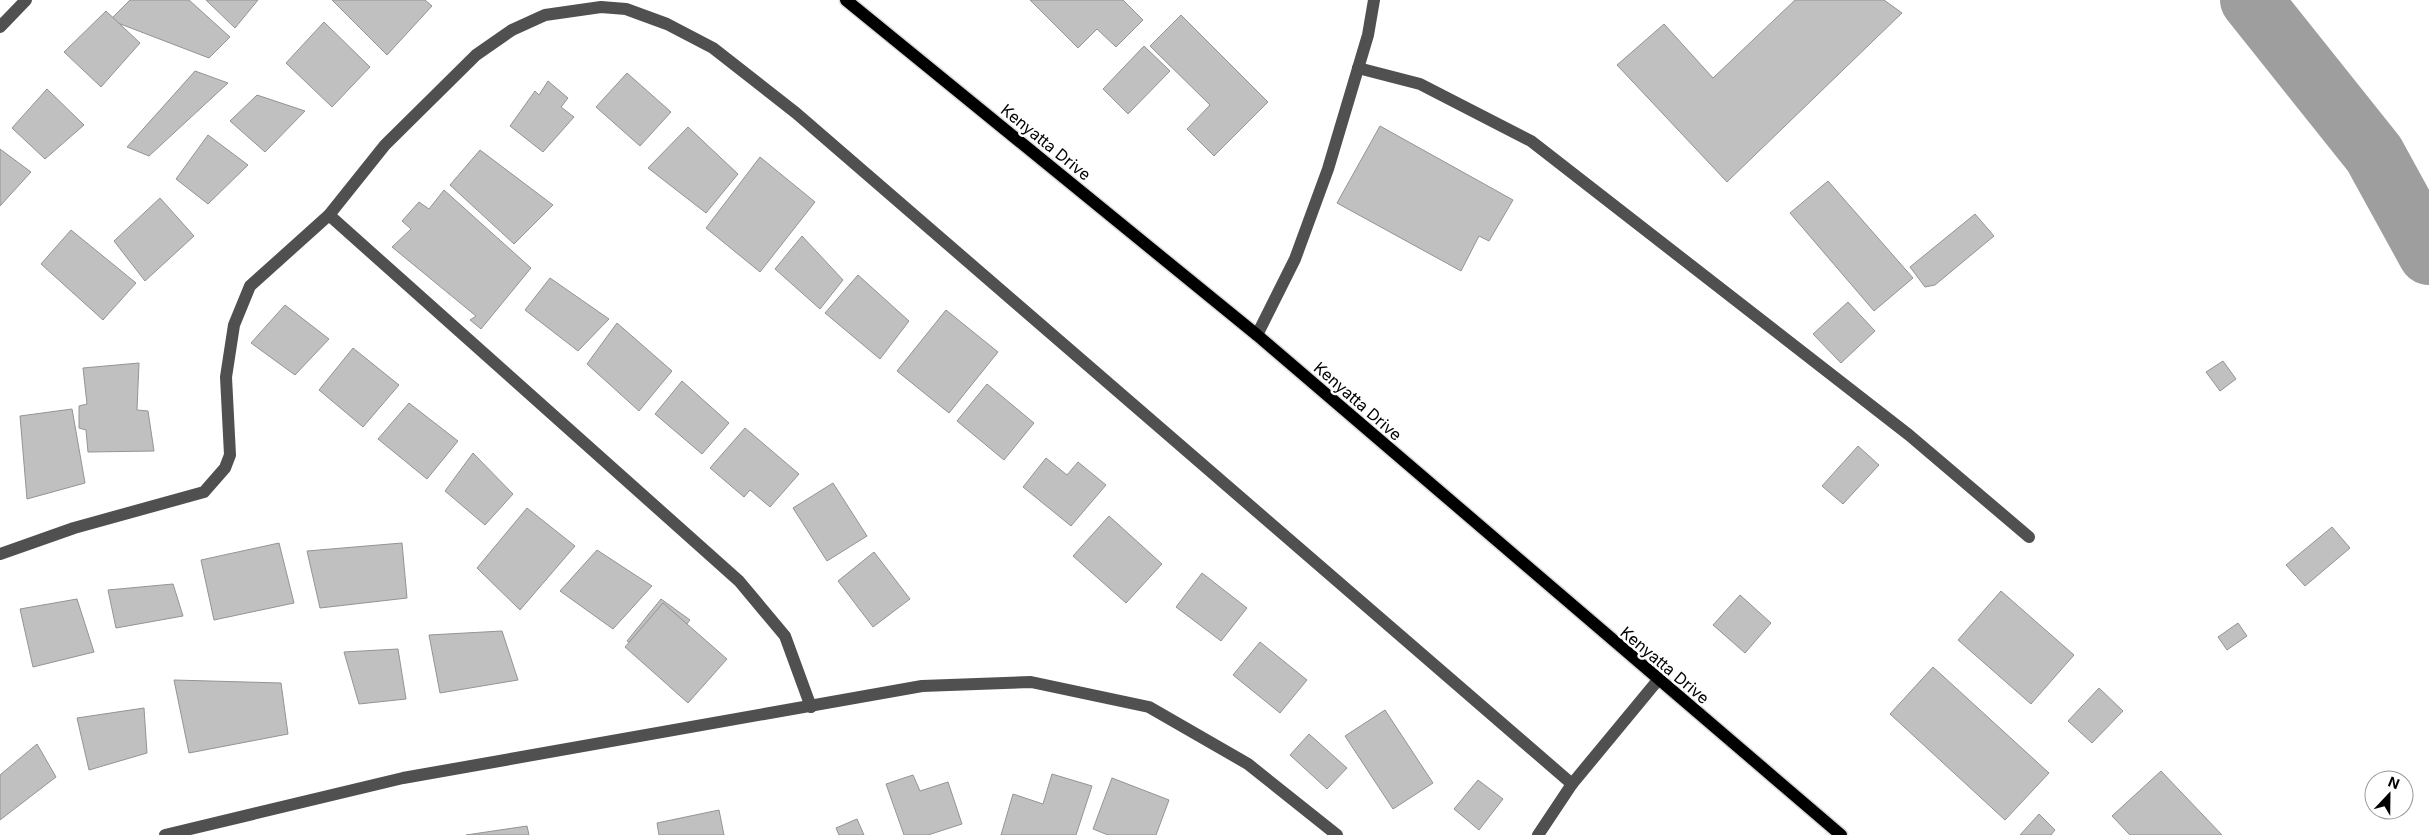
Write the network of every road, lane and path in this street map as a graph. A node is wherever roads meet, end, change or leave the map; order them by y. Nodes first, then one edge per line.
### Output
1 (26, 0) edge
2 (846, 0) edge
3 (1374, 0) edge
4 (0, 27) edge
5 (1358, 68) junction
6 (330, 214) junction
7 (1256, 335) junction
8 (2030, 537) dead end
9 (0, 554) edge
10 (1658, 680) junction
11 (811, 707) junction
12 (1572, 784) junction
13 (165, 835) edge
14 (1337, 835) edge
15 (1538, 835) edge
16 (1841, 835) edge

1 - 4 street
2 - 7 main road, Kenyatta Drive
3 - 5 street
5 - 7 street
5 - 8 street
6 - 9 street
6 - 11 street
6 - 12 street
7 - 10 main road, Kenyatta Drive
10 - 12 street
10 - 16 main road, Kenyatta Drive
11 - 13 street
11 - 14 street
12 - 15 street

